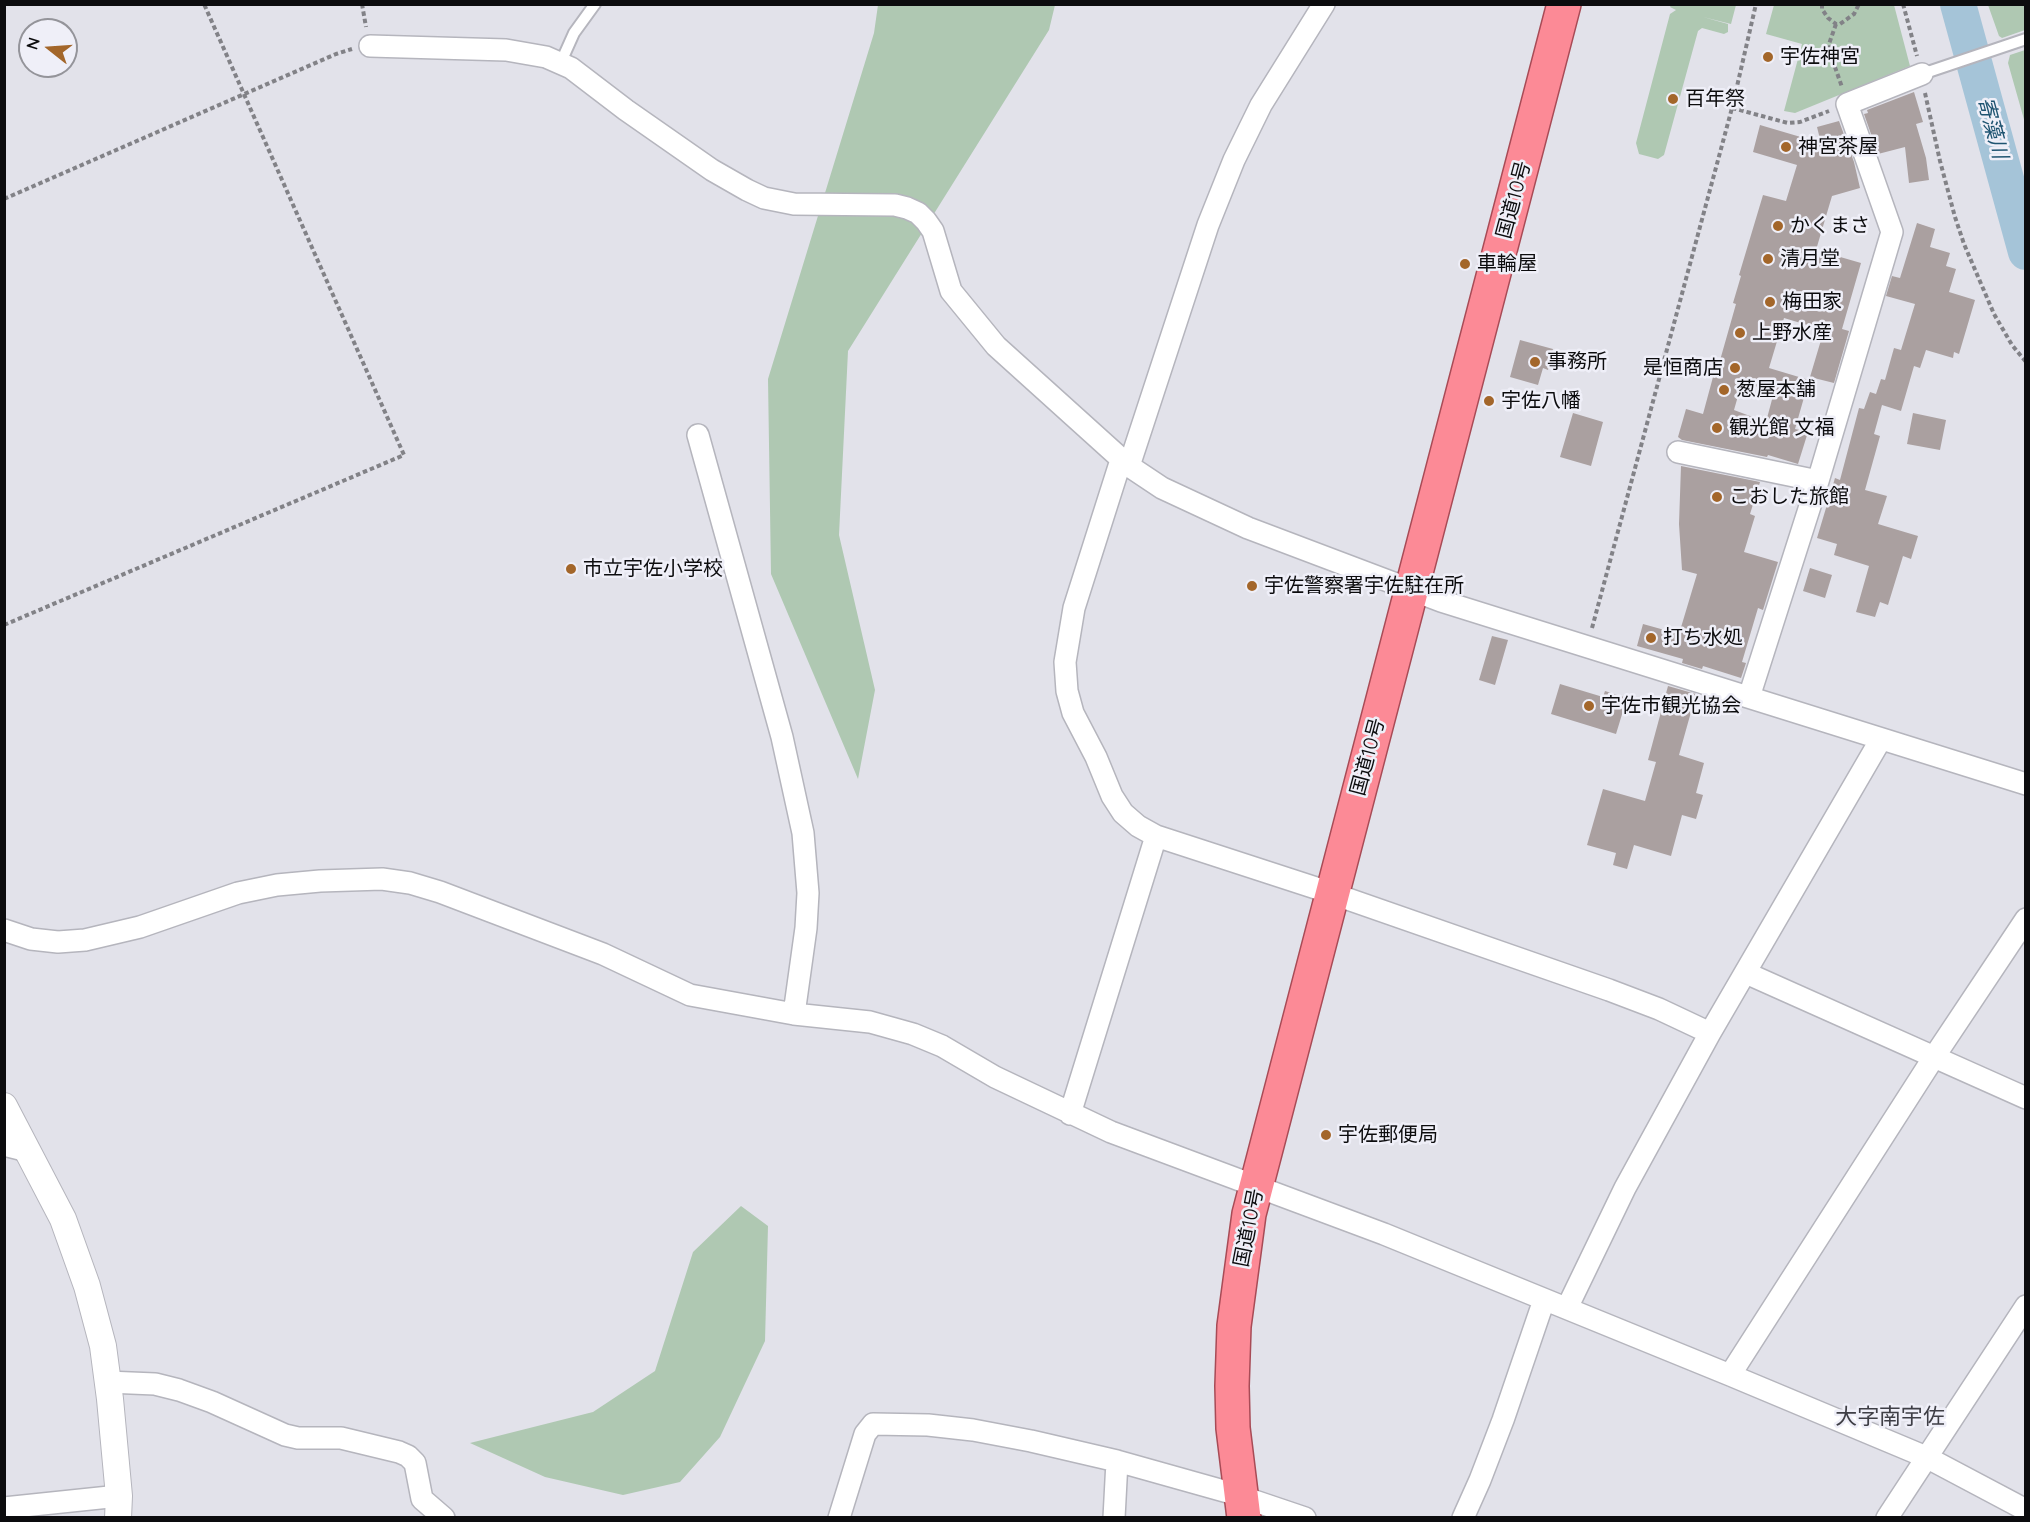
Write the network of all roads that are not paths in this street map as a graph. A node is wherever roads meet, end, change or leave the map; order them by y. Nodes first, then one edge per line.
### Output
1 (595, 4) edge
2 (1324, 4) edge
3 (1564, 4) edge
4 (2025, 39) edge
5 (370, 46) road end
6 (561, 62) junction
7 (1926, 73) joint
8 (698, 435) dead end
9 (1678, 453) dead end
10 (1125, 463) junction
11 (1818, 481) junction
12 (1412, 591) junction
13 (1749, 697) junction
14 (1881, 739) junction
15 (2025, 784) edge
16 (1156, 837) junction
17 (1333, 894) junction
18 (2025, 919) edge
19 (4, 930) edge
20 (1746, 974) junction
21 (794, 1014) junction
22 (1710, 1033) junction
23 (1934, 1057) junction
24 (2025, 1098) edge
25 (4, 1106) edge
26 (1070, 1114) junction
27 (16, 1148) edge
28 (1256, 1186) junction
29 (1544, 1300) junction
30 (2025, 1306) edge
31 (1567, 1308) junction
32 (1730, 1375) junction
33 (107, 1382) junction
34 (1926, 1457) junction
35 (1117, 1461) junction
36 (118, 1507) edge
37 (1242, 1507) edge
38 (4, 1508) edge
39 (2025, 1510) edge
40 (444, 1518) edge
41 (839, 1518) edge
42 (1114, 1518) edge
43 (1305, 1518) edge
44 (1463, 1518) edge
45 (1887, 1518) edge

1 - 6 lane
2 - 10 street
3 - 12 highway, 国道10号
4 - 7 lane
5 - 6 street
6 - 10 street
7 - 11 street
8 - 21 street
9 - 11 street
10 - 12 street
10 - 16 street
11 - 13 street
12 - 13 street
12 - 17 highway, 国道10号
13 - 14 street
14 - 15 street
14 - 20 street
16 - 17 street
16 - 26 street
17 - 22 street
17 - 28 highway, 国道10号
18 - 23 street
19 - 21 street
20 - 22 street
20 - 23 street
21 - 26 street
22 - 31 street
23 - 24 street
23 - 32 street
25 - 27 street
26 - 28 street
27 - 33 street
28 - 29 street
28 - 37 highway, 国道10号
29 - 31 street
29 - 44 street
30 - 34 street
31 - 32 street
32 - 34 street
33 - 36 street
33 - 40 street
34 - 39 street
34 - 45 street
35 - 37 street
35 - 41 street
35 - 42 street
36 - 38 street
37 - 43 street

